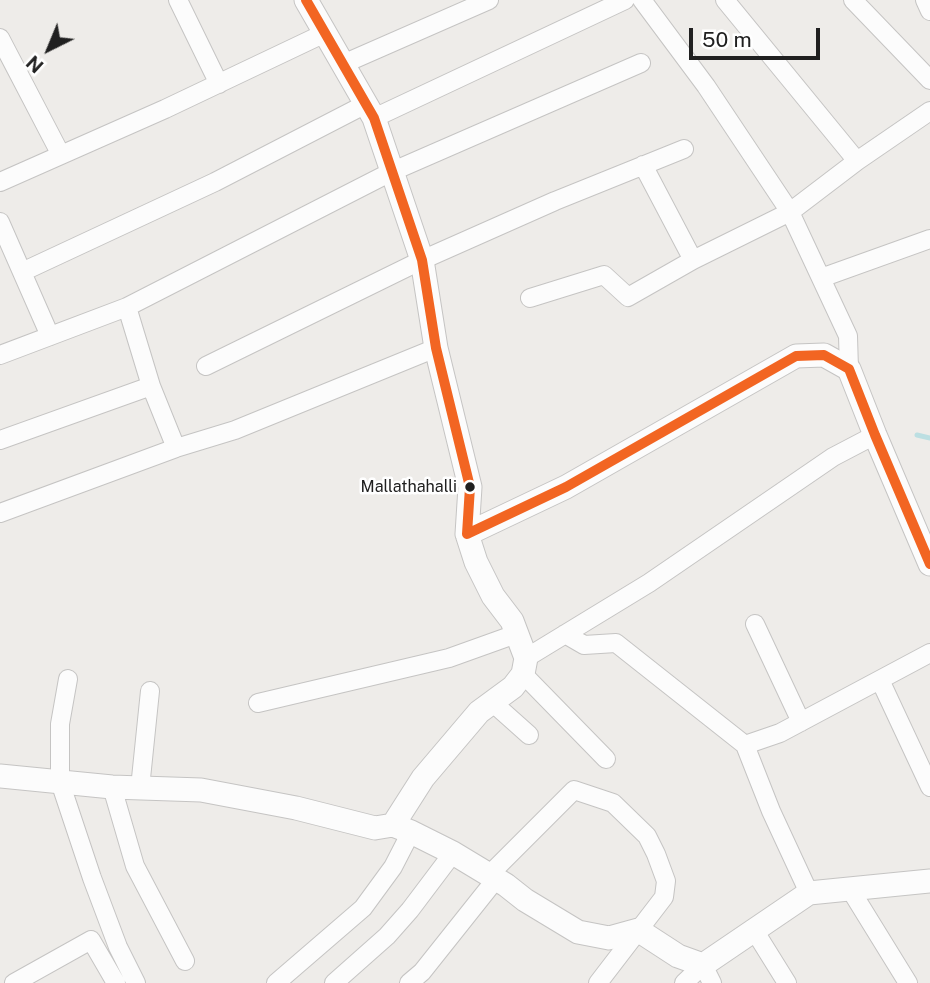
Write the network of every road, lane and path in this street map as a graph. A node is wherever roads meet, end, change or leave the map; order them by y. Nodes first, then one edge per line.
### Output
1 (178, 0) edge
2 (306, 0) edge
3 (489, 0) edge
4 (625, 0) edge
5 (642, 0) edge
6 (725, 0) edge
7 (853, 0) edge
8 (925, 0) edge
9 (930, 11) edge
10 (325, 33) junction
11 (0, 38) edge
12 (640, 63) dead end
13 (343, 64) junction
14 (930, 80) edge
15 (219, 84) junction
16 (370, 111) junction
17 (930, 111) edge
18 (684, 149) dead end
19 (61, 155) junction
20 (857, 161) junction
21 (643, 165) junction
22 (391, 172) junction
23 (0, 182) edge
24 (790, 212) junction
25 (0, 222) edge
26 (930, 239) edge
27 (422, 260) junction
28 (693, 260) junction
29 (22, 272) junction
30 (821, 278) junction
31 (530, 298) dead end
32 (127, 307) junction
33 (50, 336) junction
34 (436, 348) junction
35 (0, 355) edge
36 (206, 366) dead end
37 (849, 369) junction
38 (151, 386) junction
39 (875, 435) junction
40 (0, 440) edge
41 (176, 448) junction
42 (0, 513) edge
43 (467, 534) junction
44 (930, 564) edge
45 (755, 624) dead end
46 (516, 634) junction
47 (565, 634) junction
48 (930, 653) edge
49 (524, 666) junction
50 (68, 679) dead end
51 (880, 680) junction
52 (150, 691) dead end
53 (492, 702) junction
54 (258, 703) dead end
55 (801, 722) junction
56 (529, 735) dead end
57 (745, 746) junction
58 (606, 759) dead end
59 (0, 776) edge
60 (60, 782) junction
61 (111, 787) junction
62 (930, 787) edge
63 (139, 788) junction
64 (402, 829) junction
65 (453, 853) junction
66 (492, 877) junction
67 (930, 881) edge
68 (850, 889) junction
69 (809, 893) junction
70 (638, 930) junction
71 (754, 930) junction
72 (185, 961) dead end
73 (708, 974) edge
74 (14, 983) edge
75 (116, 983) edge
76 (136, 983) edge
77 (276, 983) edge
78 (334, 983) edge
79 (409, 983) edge
80 (598, 983) edge
81 (684, 983) edge
82 (787, 983) edge
83 (908, 983) edge

1 - 15 street
2 - 10 street
3 - 13 street
4 - 16 street
5 - 24 street
6 - 20 street
7 - 14 street
8 - 9 street
10 - 13 street
10 - 15 street
11 - 19 street
12 - 22 street
13 - 16 street
15 - 19 street
16 - 22 street
16 - 29 street
17 - 20 street
18 - 21 street
19 - 23 street
20 - 24 street
21 - 27 street
21 - 28 street
22 - 27 street
22 - 32 street
24 - 28 street
24 - 30 street
25 - 29 street
26 - 30 street
27 - 34 street
27 - 36 street
28 - 31 street
29 - 33 street
30 - 37 street
32 - 33 street
32 - 38 street
33 - 35 street
34 - 41 street
34 - 43 street
37 - 39 street
37 - 43 street
38 - 40 street
38 - 41 street
39 - 44 street
39 - 47 street
41 - 42 street
43 - 46 street
45 - 55 street
46 - 49 street
46 - 54 street
47 - 49 street
47 - 57 street
48 - 51 street
49 - 53 street
49 - 58 street
50 - 60 street
51 - 55 street
51 - 62 street
52 - 63 street
53 - 56 street
53 - 64 street
55 - 57 street
57 - 69 street
59 - 60 street
60 - 61 street
60 - 76 street
61 - 63 street
61 - 72 street
63 - 64 street
64 - 65 street
64 - 77 street
65 - 66 street
65 - 78 street
66 - 70 street
66 - 70 street
66 - 79 street
67 - 68 street
68 - 69 street
68 - 83 street
69 - 71 street
70 - 73 street
70 - 80 street
71 - 73 street
71 - 82 street
73 - 81 street
74 - 75 street

